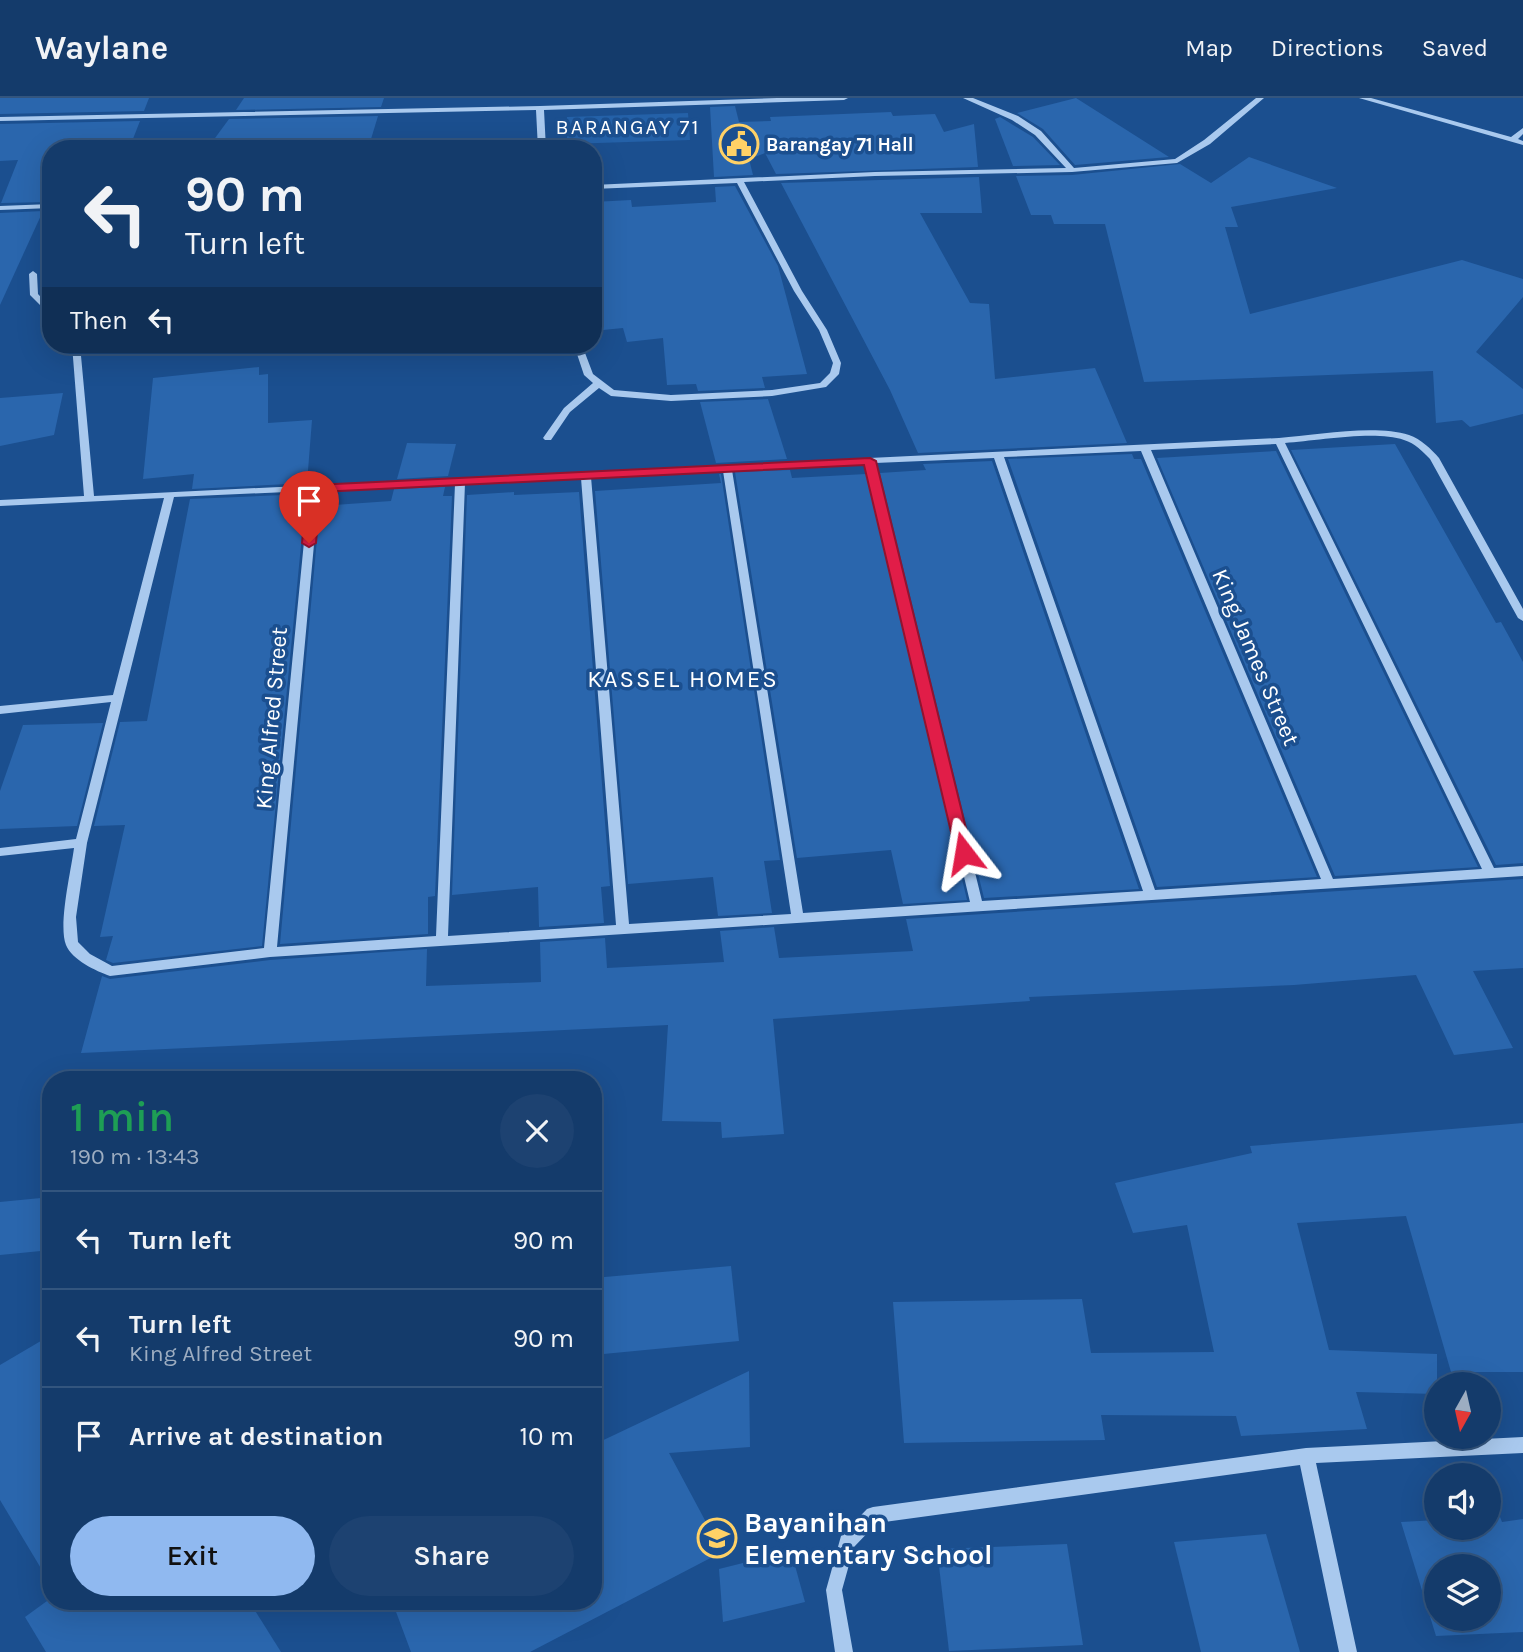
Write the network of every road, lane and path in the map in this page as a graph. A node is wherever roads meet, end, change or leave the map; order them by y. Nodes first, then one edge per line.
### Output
1 (844, 98) edge
2 (967, 98) edge
3 (1260, 98) edge
4 (1363, 98) edge
5 (540, 108) junction
6 (0, 119) edge
7 (1523, 130) edge
8 (542, 140) edge
9 (1513, 140) junction
10 (1523, 143) edge
11 (1072, 170) junction
12 (739, 180) junction
13 (602, 187) edge
14 (42, 206) edge
15 (0, 208) edge
16 (33, 274) dead end
17 (42, 303) edge
18 (77, 354) edge
19 (581, 354) edge
20 (599, 383) junction
21 (548, 438) dead end
22 (1279, 441) junction
23 (1145, 448) junction
24 (998, 455) junction
25 (870, 461) junction
26 (727, 468) junction
27 (586, 475) junction
28 (460, 481) junction
29 (314, 488) junction
30 (170, 495) junction
31 (89, 499) junction
32 (0, 503) edge
33 (1523, 618) edge
34 (118, 698) junction
35 (0, 710) edge
36 (81, 843) junction
37 (0, 852) edge
38 (1523, 871) edge
39 (1490, 873) junction
40 (1329, 883) junction
41 (1150, 894) junction
42 (977, 905) junction
43 (798, 918) junction
44 (622, 929) junction
45 (442, 940) junction
46 (270, 952) junction
47 (1523, 1445) edge
48 (1306, 1456) junction
49 (844, 1652) edge
50 (1348, 1652) edge

1 - 5 street
2 - 11 street
3 - 11 street
4 - 9 street
5 - 6 street
5 - 8 street
7 - 9 street
9 - 10 street
11 - 12 street
12 - 13 street
12 - 20 street
14 - 15 street
16 - 17 street
18 - 31 street
19 - 20 street
20 - 21 street
22 - 23 street
22 - 33 street
22 - 39 street
23 - 24 street
23 - 40 street, King James Street
24 - 25 street
24 - 41 street
25 - 26 street
25 - 42 street
26 - 27 street
26 - 43 street
27 - 28 street
27 - 44 street
28 - 29 street
28 - 45 street
29 - 30 street
29 - 46 street, King Alfred Street
30 - 31 street
30 - 34 street
31 - 32 street
34 - 35 street
34 - 36 street
36 - 37 street
36 - 46 street
38 - 39 street
39 - 40 street
40 - 41 street
41 - 42 street
42 - 43 street
43 - 44 street
44 - 45 street
45 - 46 street
47 - 48 street
48 - 49 street
48 - 50 street

